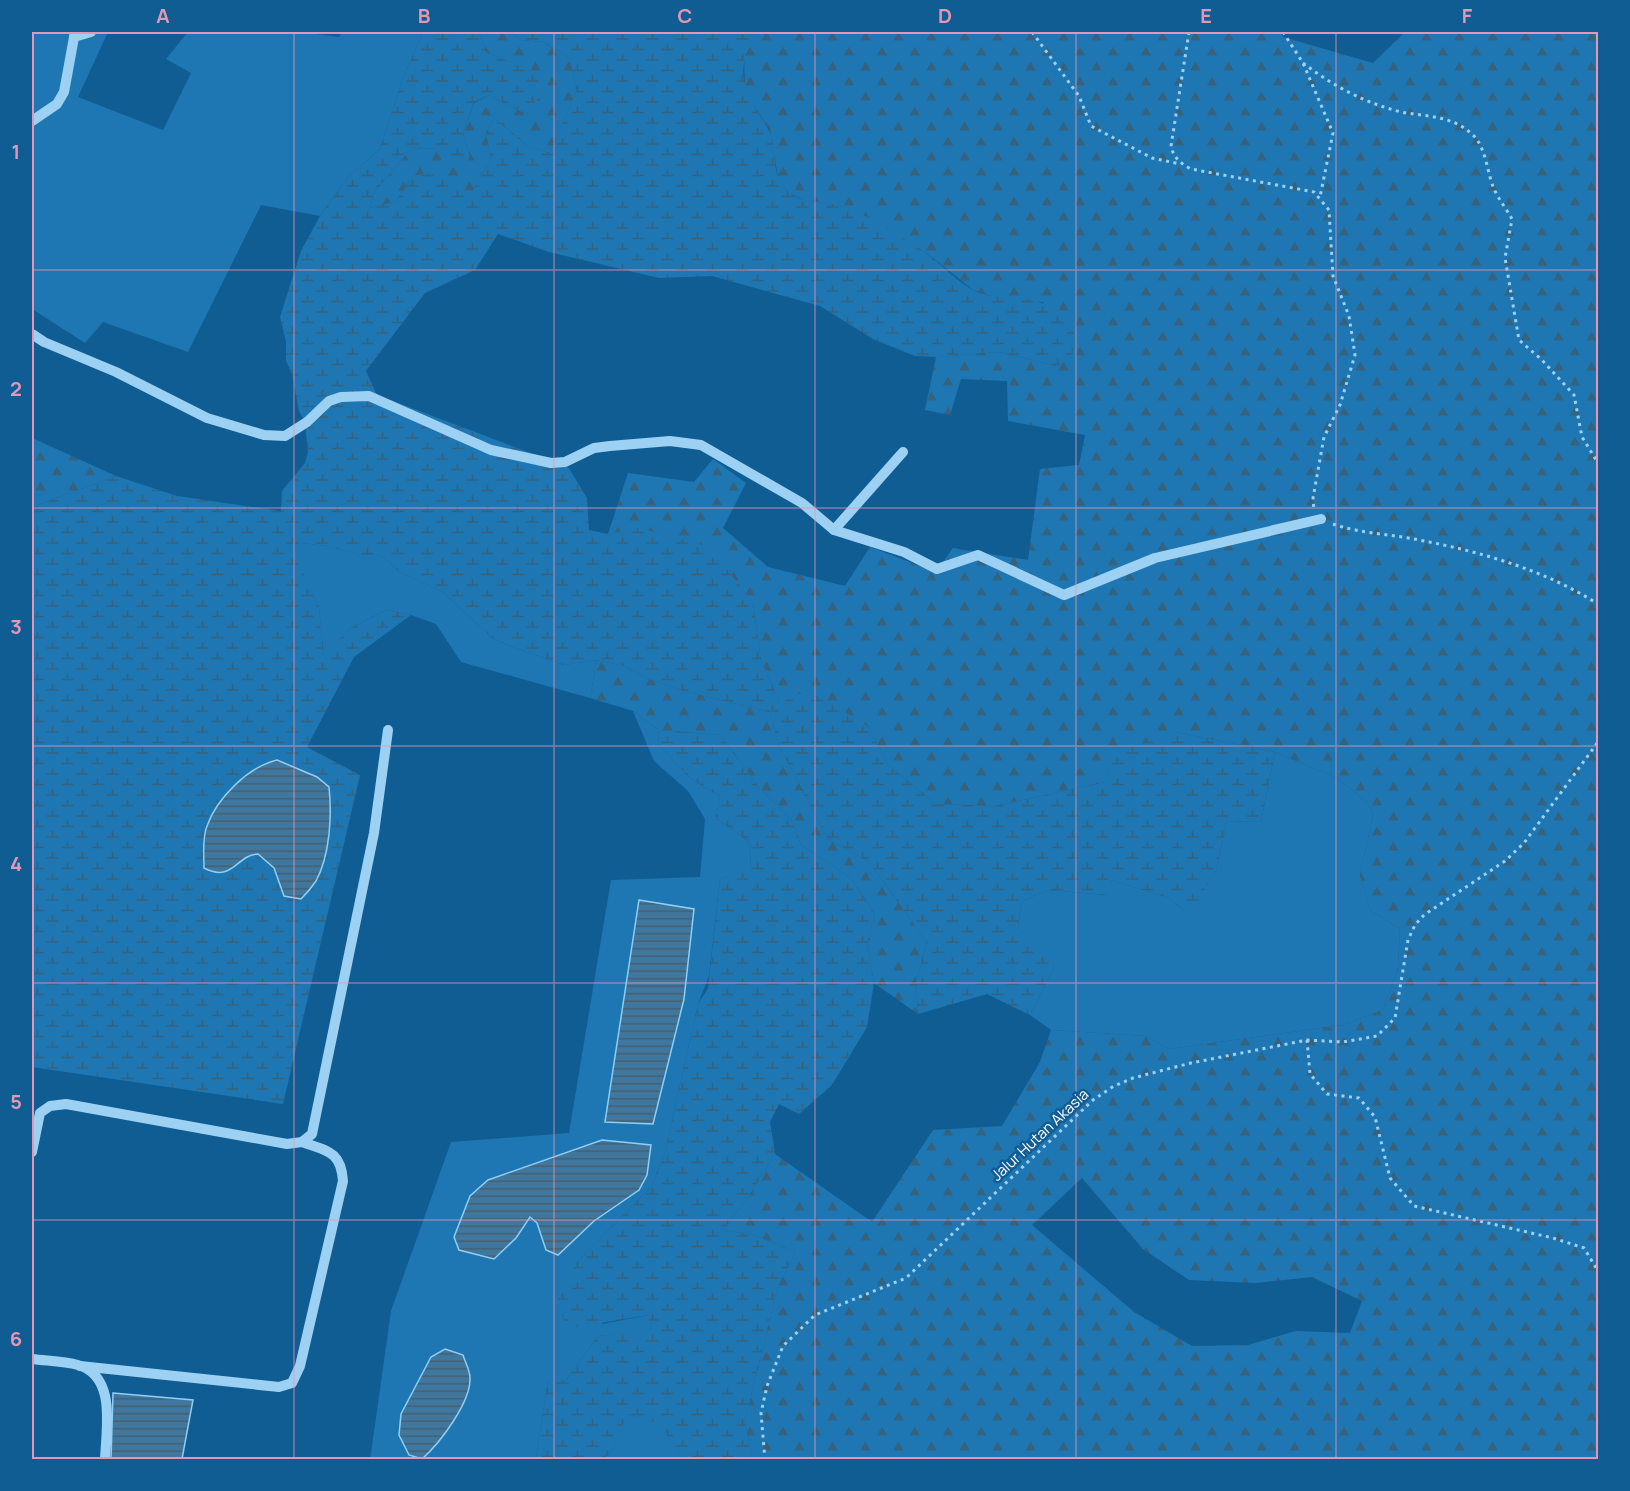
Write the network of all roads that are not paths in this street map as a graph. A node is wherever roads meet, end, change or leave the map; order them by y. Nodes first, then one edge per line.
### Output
1 (91, 32) edge
2 (75, 34) edge
3 (32, 121) edge
4 (32, 334) edge
5 (903, 452) dead end
6 (1321, 519) road end
7 (834, 530) junction
8 (387, 730) dead end
9 (302, 1142) junction
10 (32, 1152) edge
11 (32, 1359) edge
12 (80, 1366) junction
13 (105, 1460) edge

1 - 2 street
2 - 3 street
4 - 7 street
5 - 7 street
6 - 7 street
8 - 9 street
9 - 10 street
9 - 12 street
11 - 12 street
12 - 13 street

